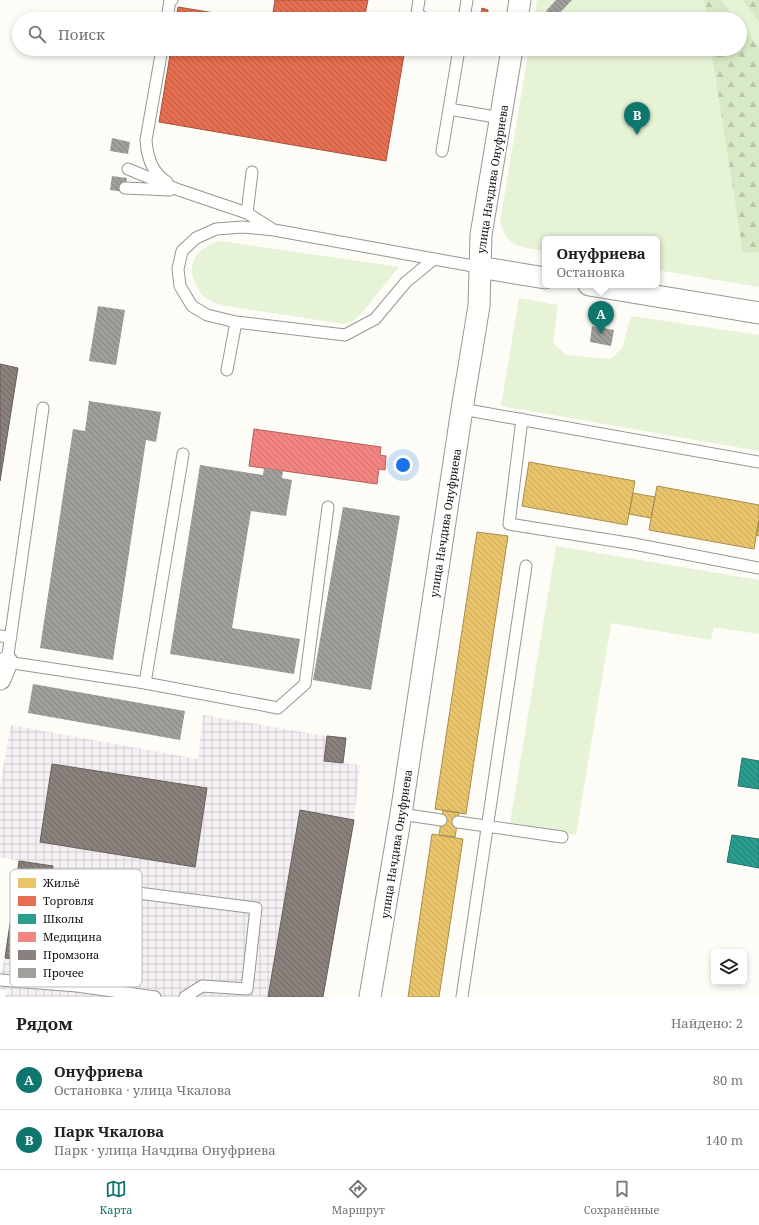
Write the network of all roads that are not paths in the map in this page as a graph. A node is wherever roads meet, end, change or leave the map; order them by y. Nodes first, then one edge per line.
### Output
1 (172, 0) edge
2 (419, 0) edge
3 (467, 0) edge
4 (520, 0) edge
5 (168, 12) edge
6 (417, 12) edge
7 (465, 12) edge
8 (518, 12) edge
9 (161, 56) edge
10 (457, 56) edge
11 (511, 56) edge
12 (450, 109) junction
13 (501, 118) junction
14 (442, 151) dead end
15 (128, 169) dead end
16 (252, 172) dead end
17 (126, 188) dead end
18 (179, 190) junction
19 (247, 213) junction
20 (274, 230) junction
21 (434, 259) junction
22 (479, 267) junction
23 (542, 278) edge
24 (607, 288) edge
25 (759, 313) edge
26 (236, 322) junction
27 (227, 370) dead end
28 (43, 408) dead end
29 (462, 409) junction
30 (522, 419) junction
31 (183, 454) dead end
32 (759, 462) edge
33 (328, 508) dead end
34 (526, 566) dead end
35 (759, 568) edge
36 (0, 636) edge
37 (11, 637) junction
38 (4, 671) edge
39 (145, 683) junction
40 (401, 814) junction
41 (441, 820) dead end
42 (458, 822) dead end
43 (488, 826) junction
44 (562, 838) dead end
45 (142, 893) edge
46 (0, 980) edge
47 (10, 981) edge
48 (84, 987) edge
49 (155, 997) edge
50 (185, 997) edge
51 (370, 997) edge
52 (462, 997) edge

1 - 5 lane
2 - 6 lane
3 - 7 lane
4 - 8 street
9 - 18 lane
10 - 12 lane
11 - 13 street, улица Начдива Онуфриева
12 - 13 lane
12 - 14 lane
13 - 22 street, улица Начдива Онуфриева
15 - 18 lane
16 - 19 lane
17 - 18 lane
18 - 19 lane
19 - 20 lane
20 - 21 lane
20 - 26 lane
21 - 22 lane
21 - 26 lane
22 - 23 street
22 - 29 street, улица Начдива Онуфриева
24 - 25 street
26 - 27 lane
28 - 37 lane
29 - 30 lane
29 - 40 street, улица Начдива Онуфриева
30 - 32 lane
30 - 35 lane
31 - 39 lane
33 - 39 lane
34 - 43 lane
36 - 37 lane
37 - 38 lane
38 - 39 lane
40 - 41 lane
40 - 51 street, улица Начдива Онуфриева
42 - 43 lane
43 - 44 lane
43 - 52 lane
45 - 50 lane
46 - 47 lane
48 - 49 lane

